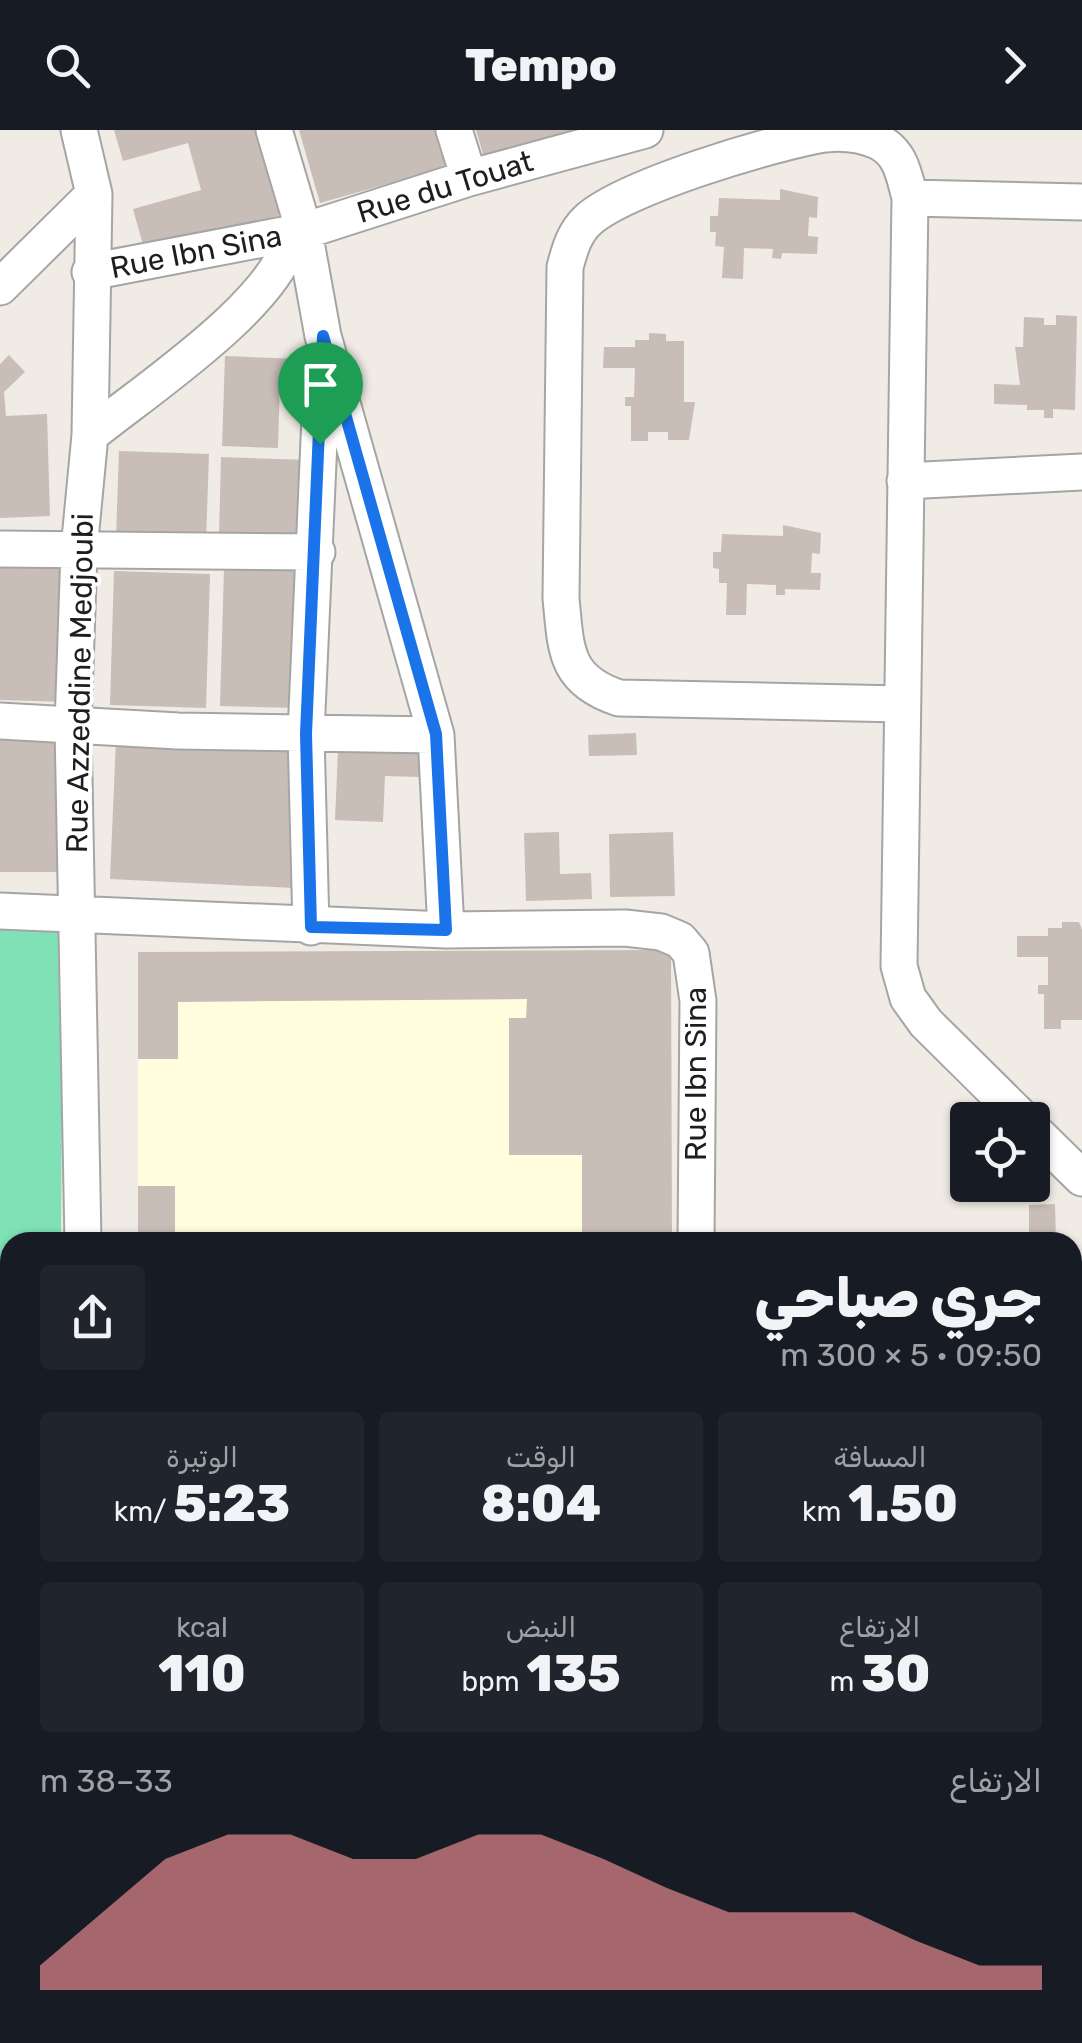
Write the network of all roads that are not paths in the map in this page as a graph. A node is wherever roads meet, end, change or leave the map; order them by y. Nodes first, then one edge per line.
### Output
1 (79, 130) edge
2 (274, 130) edge
3 (454, 130) edge
4 (639, 131) edge
5 (469, 178) junction
6 (94, 194) junction
7 (910, 198) junction
8 (1082, 202) edge
9 (298, 233) junction
10 (90, 272) junction
11 (0, 288) edge
12 (323, 336) junction
13 (90, 434) junction
14 (1082, 472) edge
15 (905, 481) junction
16 (0, 549) edge
17 (79, 550) junction
18 (317, 552) junction
19 (901, 704) junction
20 (0, 722) edge
21 (73, 726) junction
22 (306, 734) junction
23 (436, 734) junction
24 (0, 911) edge
25 (76, 914) junction
26 (311, 927) junction
27 (446, 930) junction
28 (1006, 1102) edge
29 (1050, 1147) edge
30 (1082, 1178) edge
31 (83, 1232) edge
32 (696, 1232) edge

1 - 6 street, Rue Azzeddine Medjoubi
2 - 9 street
3 - 5 street
4 - 5 street, Rue du Touat
5 - 9 street, Rue du Touat
6 - 10 street, Rue Azzeddine Medjoubi
6 - 11 street
7 - 8 street
7 - 15 street
7 - 19 street
9 - 10 street, Rue Ibn Sina
9 - 12 street, Rue Ibn Sina
9 - 13 street
10 - 13 street, Rue Azzeddine Medjoubi
12 - 18 street
12 - 23 street, Rue Ibn Sina
13 - 17 street, Rue Azzeddine Medjoubi
14 - 15 street
15 - 19 street
16 - 17 street
17 - 18 street
17 - 21 street, Rue Azzeddine Medjoubi
18 - 22 street
19 - 28 street
20 - 21 street
21 - 22 street
21 - 25 street, Rue Azzeddine Medjoubi
22 - 23 street
22 - 26 street
23 - 27 street, Rue Ibn Sina
24 - 25 street
25 - 26 street
25 - 31 street, Rue Azzeddine Medjoubi
26 - 27 street
27 - 32 street, Rue Ibn Sina
29 - 30 street

